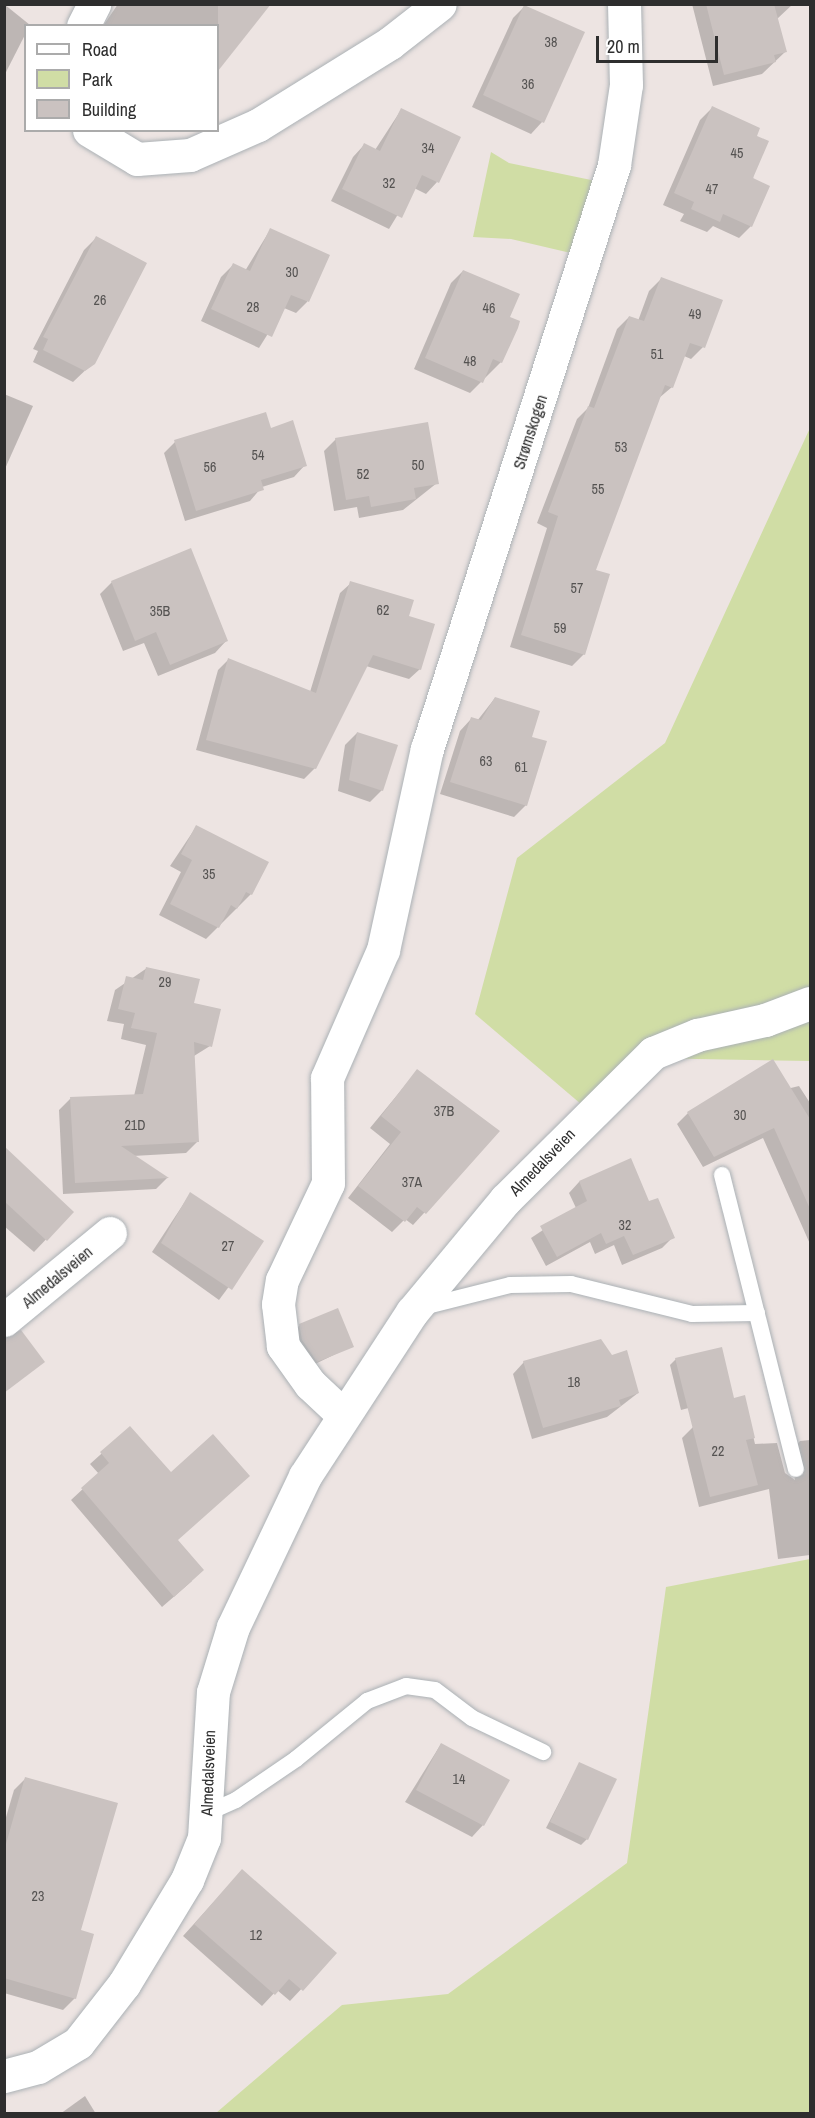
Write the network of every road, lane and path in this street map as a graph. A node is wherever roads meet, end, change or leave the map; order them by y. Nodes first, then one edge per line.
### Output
1 (94, 4) edge
2 (440, 4) edge
3 (624, 4) edge
4 (83, 24) edge
5 (92, 132) edge
6 (810, 1003) edge
7 (722, 1174) dead end
8 (110, 1233) dead end
9 (412, 1312) junction
10 (757, 1313) junction
11 (4, 1320) edge
12 (341, 1413) junction
13 (796, 1469) dead end
14 (543, 1752) dead end
15 (207, 1813) junction
16 (4, 2076) edge

1 - 4 street
2 - 5 street
3 - 12 street, Strømskogen
6 - 9 street, Almedalsveien
7 - 10 lane
8 - 11 street, Almedalsveien
9 - 10 lane
9 - 12 street, Almedalsveien
10 - 13 lane
12 - 15 street, Almedalsveien
14 - 15 lane
15 - 16 street, Almedalsveien

